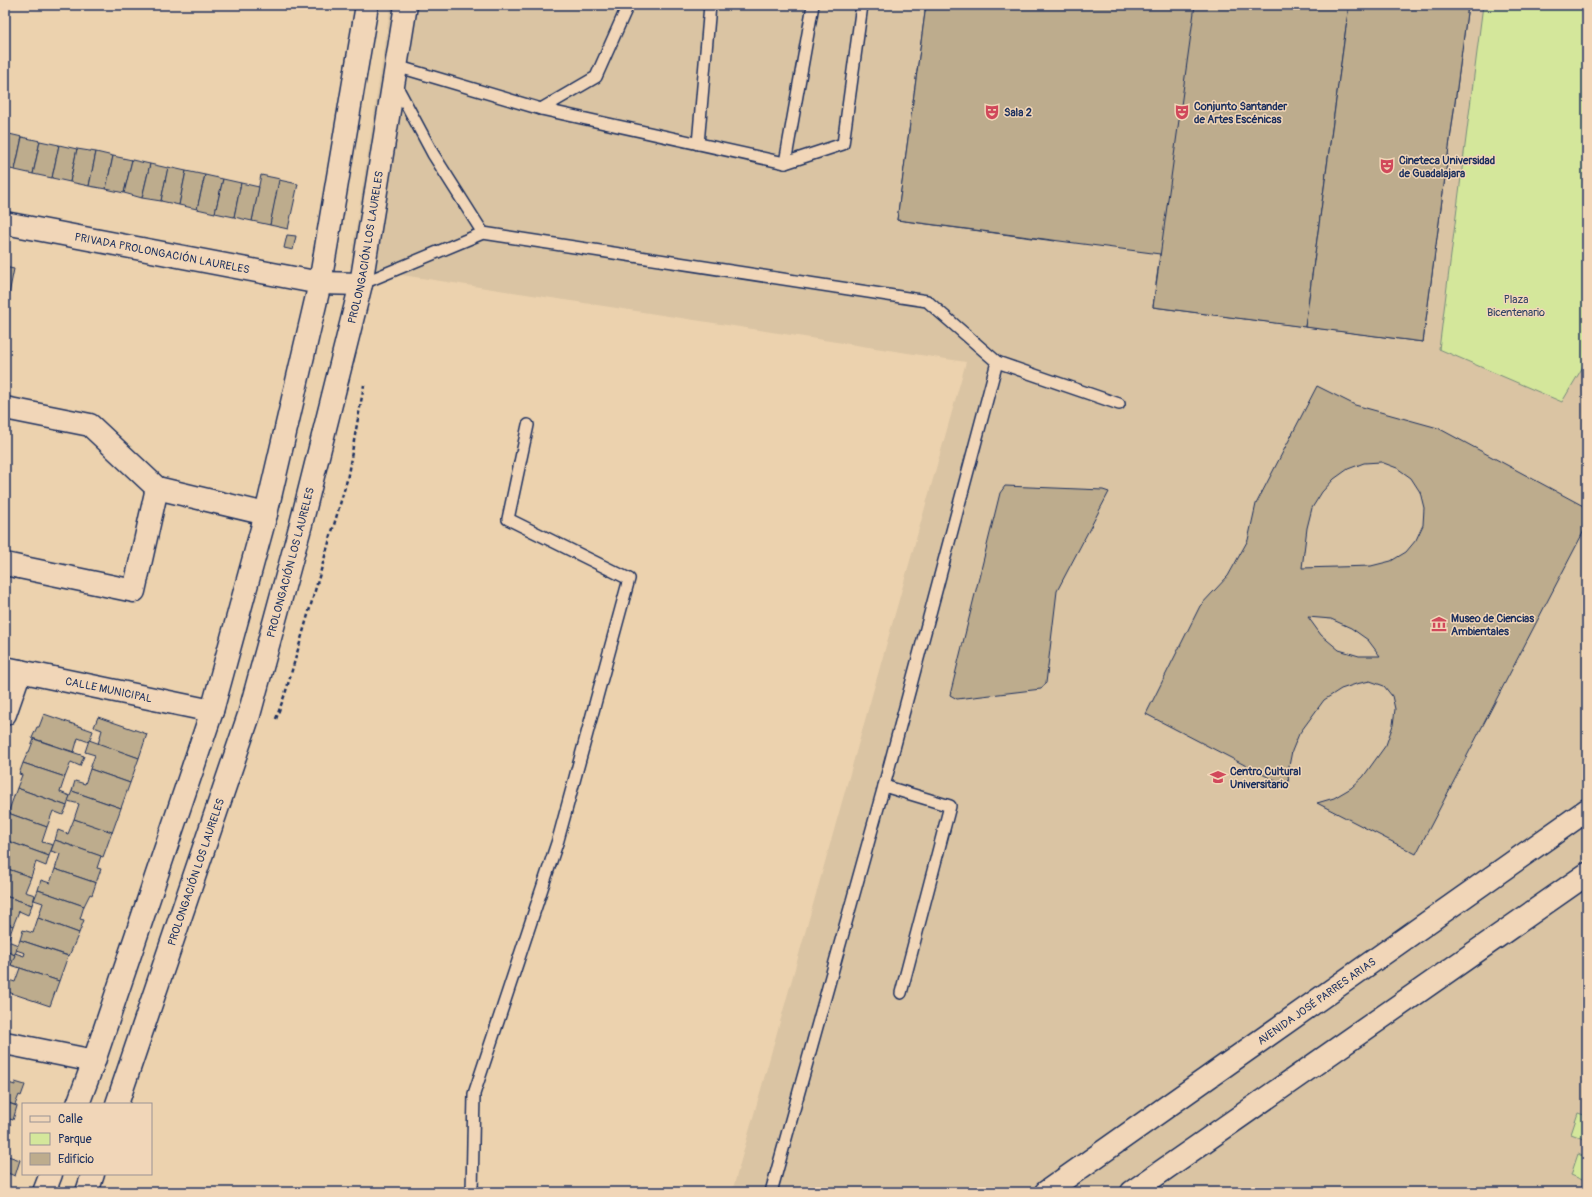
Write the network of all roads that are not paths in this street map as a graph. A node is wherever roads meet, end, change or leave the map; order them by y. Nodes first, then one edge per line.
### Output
1 (367, 5) edge
2 (406, 5) edge
3 (628, 5) edge
4 (710, 5) edge
5 (813, 5) edge
6 (862, 5) edge
7 (395, 74) junction
8 (541, 109) junction
9 (698, 144) junction
10 (785, 163) junction
11 (5, 223) edge
12 (483, 233) junction
13 (320, 284) junction
14 (361, 284) junction
15 (997, 362) junction
16 (1119, 404) dead end
17 (5, 408) edge
18 (528, 425) dead end
19 (157, 488) junction
20 (266, 514) junction
21 (5, 564) edge
22 (12, 669) edge
23 (212, 711) junction
24 (5, 714) edge
25 (884, 786) junction
26 (1587, 810) edge
27 (1587, 874) edge
28 (901, 993) dead end
29 (5, 1043) edge
30 (94, 1061) junction
31 (78, 1103) edge
32 (117, 1103) edge
33 (51, 1175) edge
34 (93, 1175) edge
35 (44, 1192) edge
36 (87, 1192) edge
37 (472, 1192) edge
38 (771, 1192) edge
39 (1046, 1192) edge
40 (1132, 1192) edge

1 - 13 street
2 - 7 street, PROLONGACIÓN LOS LAURELES
3 - 8 lane
4 - 9 lane
5 - 10 lane
6 - 10 lane
7 - 8 lane
7 - 12 lane
7 - 14 street, PROLONGACIÓN LOS LAURELES
8 - 9 lane
9 - 10 lane
11 - 13 street, PRIVADA PROLONGACIÓN LAURELES
12 - 14 lane
12 - 15 lane
13 - 14 street, PRIVADA PROLONGACIÓN LAURELES
13 - 20 street
14 - 32 street, PROLONGACIÓN LOS LAURELES
15 - 16 lane
15 - 25 lane
17 - 19 street
18 - 37 lane
19 - 20 street
19 - 21 street
20 - 23 street
22 - 23 street, CALLE MUNICIPAL
22 - 24 street
23 - 30 street
25 - 28 lane
25 - 38 lane
26 - 39 street, AVENIDA JOSÉ PARRES ARIAS
27 - 40 street
29 - 30 street
30 - 31 street
33 - 35 street
34 - 36 street

